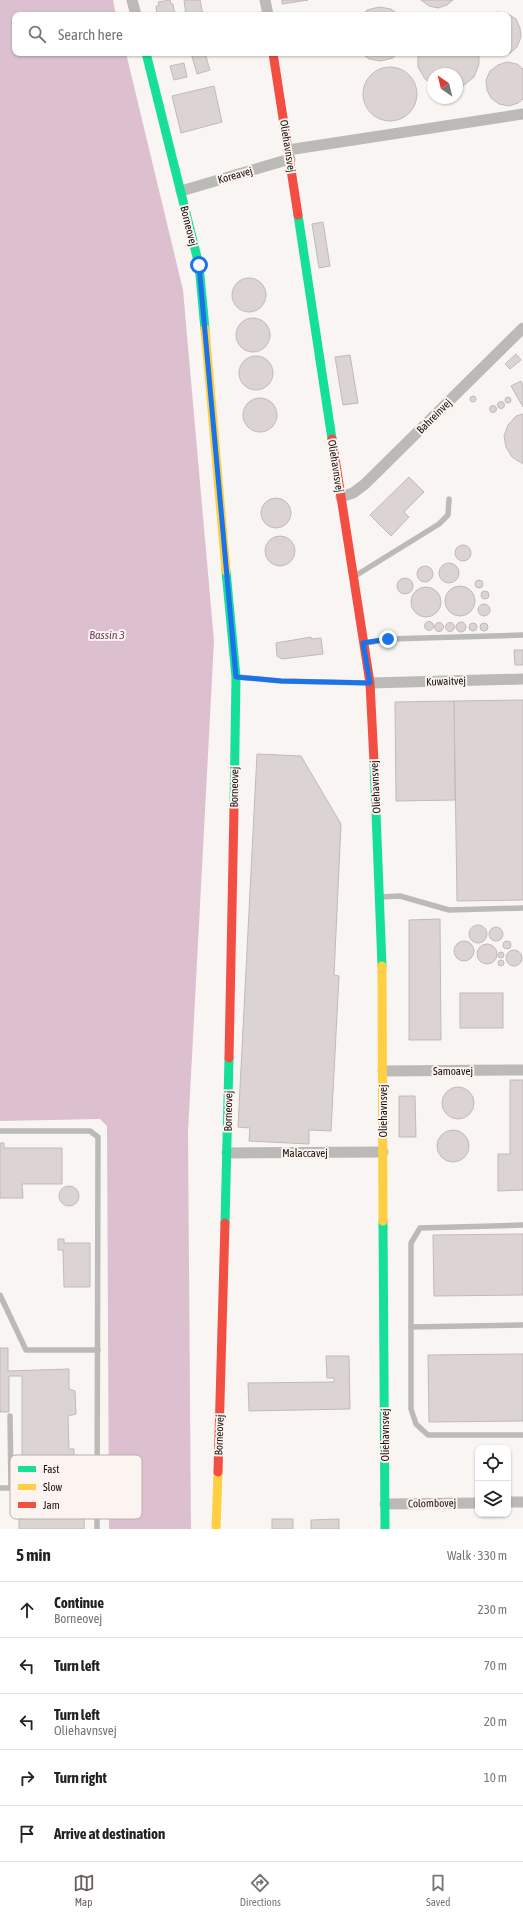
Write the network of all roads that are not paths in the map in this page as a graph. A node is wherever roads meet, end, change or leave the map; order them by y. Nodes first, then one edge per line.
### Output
1 (132, 0) edge
2 (265, 0) edge
3 (135, 12) edge
4 (267, 12) edge
5 (147, 56) edge
6 (273, 56) edge
7 (523, 114) edge
8 (289, 154) junction
9 (181, 191) junction
10 (523, 328) edge
11 (341, 497) junction
12 (449, 499) dead end
13 (354, 578) junction
14 (523, 635) edge
15 (363, 643) junction
16 (236, 677) junction
17 (523, 679) edge
18 (370, 683) junction
19 (380, 897) junction
20 (523, 908) edge
21 (523, 1070) edge
22 (383, 1071) junction
23 (0, 1131) edge
24 (383, 1152) junction
25 (227, 1153) junction
26 (523, 1225) edge
27 (0, 1295) edge
28 (523, 1325) edge
29 (411, 1327) junction
30 (98, 1350) junction
31 (10, 1416) dead end
32 (523, 1434) edge
33 (11, 1455) edge
34 (97, 1455) edge
35 (475, 1502) edge
36 (511, 1502) edge
37 (523, 1502) edge
38 (385, 1504) junction
39 (216, 1529) edge
40 (385, 1529) edge

1 - 3 street
2 - 4 street
5 - 9 street, Borneovej
6 - 8 street, Oliehavnsvej
7 - 8 street, Koreavej
8 - 9 street, Koreavej
8 - 11 street, Oliehavnsvej
9 - 16 street, Borneovej
10 - 11 street, Bahreinvej
11 - 13 street, Oliehavnsvej
12 - 13 lane
13 - 15 street, Oliehavnsvej
14 - 15 lane
15 - 18 street, Oliehavnsvej
16 - 18 lane
16 - 25 street, Borneovej
17 - 18 street, Kuwaitvej
18 - 19 street, Oliehavnsvej
19 - 20 lane
19 - 22 street, Oliehavnsvej
21 - 22 street, Samoavej
22 - 24 street, Oliehavnsvej
23 - 30 lane
24 - 25 street, Malaccavej
24 - 38 street, Oliehavnsvej
25 - 39 street, Borneovej
26 - 29 lane
27 - 30 lane
28 - 29 lane
29 - 32 lane
30 - 34 lane
31 - 33 lane
35 - 38 street, Colombovej
36 - 37 street
38 - 40 street, Oliehavnsvej

